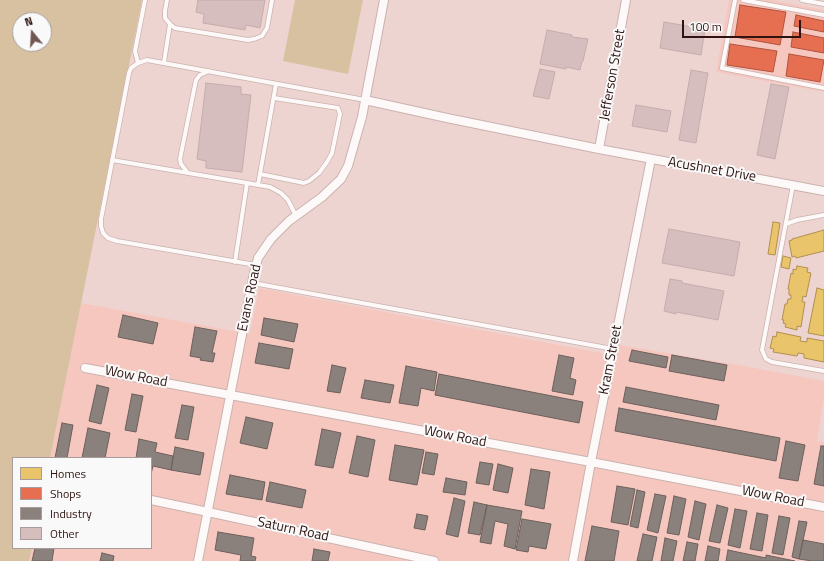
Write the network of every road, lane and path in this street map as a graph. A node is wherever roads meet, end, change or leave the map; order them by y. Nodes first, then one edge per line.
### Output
1 (145, 0) edge
2 (167, 0) edge
3 (272, 0) edge
4 (384, 0) edge
5 (626, 0) edge
6 (735, 0) edge
7 (743, 0) edge
8 (802, 0) edge
9 (824, 4) edge
10 (824, 15) edge
11 (170, 24) junction
12 (164, 62) junction
13 (138, 63) junction
14 (209, 71) junction
15 (276, 84) junction
16 (824, 88) edge
17 (274, 98) junction
18 (365, 100) junction
19 (599, 150) junction
20 (651, 159) junction
21 (112, 160) junction
22 (188, 173) junction
23 (260, 174) junction
24 (247, 183) junction
25 (793, 184) junction
26 (258, 185) junction
27 (824, 190) edge
28 (824, 215) edge
29 (296, 216) junction
30 (786, 224) junction
31 (235, 262) junction
32 (256, 265) junction
33 (252, 282) junction
34 (613, 349) junction
35 (85, 368) dead end
36 (824, 371) edge
37 (230, 395) junction
38 (591, 462) junction
39 (152, 500) edge
40 (824, 507) edge
41 (208, 512) junction
42 (198, 561) edge
43 (434, 561) edge
44 (573, 561) edge

1 - 13 lane
2 - 11 lane
3 - 11 lane
4 - 18 street, Evans Road
5 - 19 street, Jefferson Street
6 - 16 lane
7 - 10 lane
8 - 9 lane
11 - 12 lane
12 - 13 lane
12 - 14 lane
13 - 21 lane
14 - 15 lane
14 - 22 lane
15 - 17 lane
15 - 18 lane
17 - 23 lane
17 - 23 lane
18 - 19 street, Acushnet Drive
18 - 29 street, Evans Road
19 - 20 street, Acushnet Drive
20 - 25 street, Acushnet Drive
20 - 34 street, Kram Street
21 - 22 lane
21 - 31 lane
22 - 24 lane
23 - 26 lane
24 - 26 lane
24 - 31 lane
25 - 27 street, Acushnet Drive
25 - 30 lane
26 - 29 lane
28 - 30 lane
29 - 32 street, Evans Road
30 - 36 lane
31 - 32 lane
32 - 33 street, Evans Road
33 - 34 lane
33 - 37 street, Evans Road
34 - 38 street, Kram Street
35 - 37 street, Wow Road
37 - 38 street, Wow Road
37 - 41 street, Evans Road
38 - 40 street, Wow Road
38 - 44 street, Kram Street
39 - 41 street, Saturn Road
41 - 42 street, Evans Road
41 - 43 street, Saturn Road

